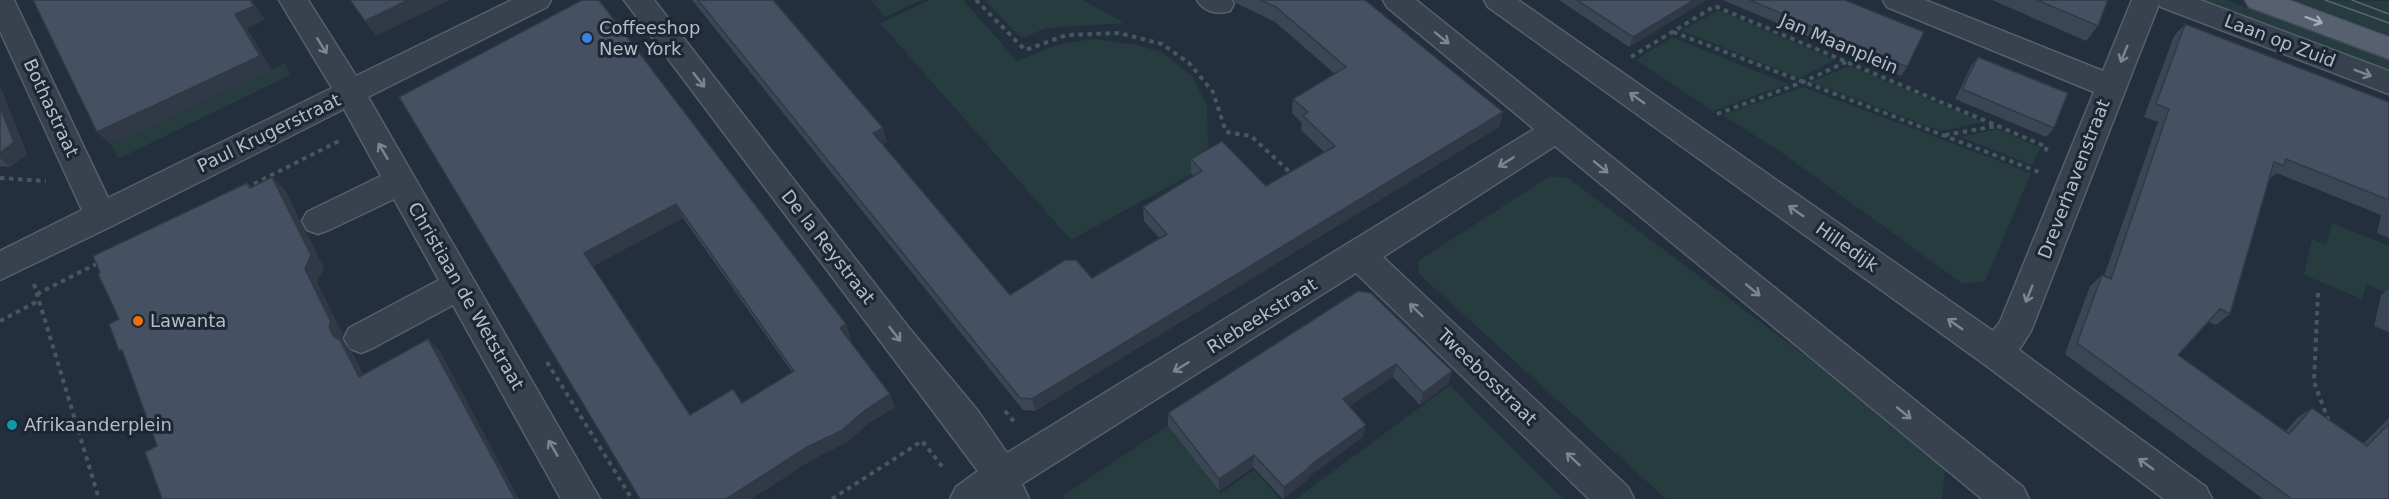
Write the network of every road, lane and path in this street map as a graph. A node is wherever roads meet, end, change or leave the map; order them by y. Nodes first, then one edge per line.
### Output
1 (0, 0) edge
2 (293, 0) edge
3 (537, 0) edge
4 (638, 0) edge
5 (976, 0) edge
6 (1397, 0) edge
7 (1498, 0) edge
8 (1897, 0) edge
9 (2146, 0) edge
10 (2171, 0) edge
11 (2259, 0) edge
12 (1672, 32) junction
13 (2389, 48) edge
14 (1628, 58) dead end
15 (1847, 61) junction
16 (1803, 82) junction
17 (2389, 82) edge
18 (2111, 86) junction
19 (350, 93) junction
20 (1713, 115) dead end
21 (1998, 126) junction
22 (1555, 131) junction
23 (1943, 136) junction
24 (347, 137) dead end
25 (2047, 147) dead end
26 (2038, 172) dead end
27 (0, 178) edge
28 (1298, 180) edge
29 (51, 181) dead end
30 (400, 181) junction
31 (240, 191) edge
32 (102, 217) junction
33 (318, 221) dead end
34 (1359, 255) junction
35 (101, 261) edge
36 (0, 267) edge
37 (31, 274) dead end
38 (460, 285) junction
39 (2318, 293) dead end
40 (37, 294) junction
41 (38, 301) junction
42 (0, 321) edge
43 (361, 338) dead end
44 (1996, 353) junction
45 (2330, 425) edge
46 (955, 466) dead end
47 (1005, 488) edge
48 (99, 499) edge
49 (581, 499) edge
50 (832, 499) edge
51 (969, 499) edge
52 (1615, 499) edge
53 (2010, 499) edge
54 (2193, 499) edge

1 - 32 street, Bothastraat
2 -> 19 street, Christiaan de Wetstraat
3 - 19 street, Paul Krugerstraat
4 -> 47 street, De la Reystraat
5 - 28 path
6 -> 22 street
44 -> 7 street, Hilledijk
8 - 18 street
9 -> 18 street, Dreverhavenstraat
10 -> 17 street, Laan op Zuid
11 -> 13 main road, Laan op Zuid
12 - 14 path, Jan Maanplein
12 - 15 path, Jan Maanplein
12 - 16 path
15 - 16 path
15 - 21 path, Jan Maanplein
16 - 20 path
16 - 23 path
18 -> 44 street, Dreverhavenstraat
30 -> 19 street, Christiaan de Wetstraat
19 - 32 street, Paul Krugerstraat
21 - 23 path
21 - 25 path, Jan Maanplein
22 -> 34 street, Riebeekstraat
22 -> 53 street
23 - 26 path
24 - 31 path
27 - 29 path
30 - 33 street
30 - 38 street, Christiaan de Wetstraat
32 - 36 street, Paul Krugerstraat
34 -> 47 street, Riebeekstraat
52 -> 34 street, Tweebosstraat
35 - 40 path
37 - 40 path
38 - 43 street
49 -> 38 street, Christiaan de Wetstraat
39 - 45 path
40 - 41 path
41 - 42 path
41 - 48 path
54 -> 44 street, Hilledijk
46 - 50 path
47 - 51 street, Riebeekstraat

